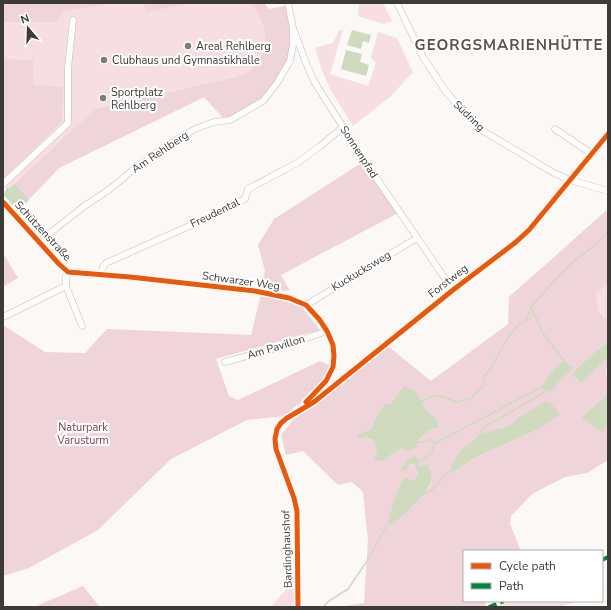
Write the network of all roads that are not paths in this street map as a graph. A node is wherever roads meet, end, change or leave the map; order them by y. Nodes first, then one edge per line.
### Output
1 (288, 3) edge
2 (397, 3) edge
3 (73, 20) dead end
4 (293, 28) junction
5 (343, 127) junction
6 (555, 129) dead end
7 (608, 134) edge
8 (592, 154) junction
9 (570, 180) junction
10 (3, 184) edge
11 (608, 191) edge
12 (3, 202) edge
13 (417, 238) junction
14 (39, 242) junction
15 (68, 272) junction
16 (101, 275) junction
17 (66, 286) junction
18 (453, 290) junction
19 (306, 305) junction
20 (3, 317) edge
21 (82, 326) dead end
22 (327, 332) junction
23 (225, 362) dead end
24 (296, 412) junction
25 (281, 423) joint
26 (298, 607) edge

1 - 4 street, Sonnenpfad
2 - 9 street, Südring
3 - 10 street
4 - 5 street, Sonnenpfad
4 - 14 street, Am Rehlberg
5 - 13 street, Sonnenpfad
5 - 16 street, Freudental
6 - 8 street
7 - 8 street, Forstweg
8 - 9 street, Forstweg
9 - 11 street, Südring
9 - 18 street, Forstweg
12 - 14 street, Schützenstraße
13 - 18 street, Sonnenpfad
13 - 19 street, Kuckucksweg
14 - 15 street, Schützenstraße
15 - 16 street, Schwarzer Weg
15 - 17 street, Schützenstraße
16 - 19 street, Schwarzer Weg
17 - 20 street
17 - 21 street, Schützenstraße
18 - 24 street, Forstweg
19 - 22 street, Schwarzer Weg
22 - 23 street, Am Pavillon
22 - 24 street, Schwarzer Weg
24 - 25 street, Forstweg
25 - 26 street, Bardinghaushof

